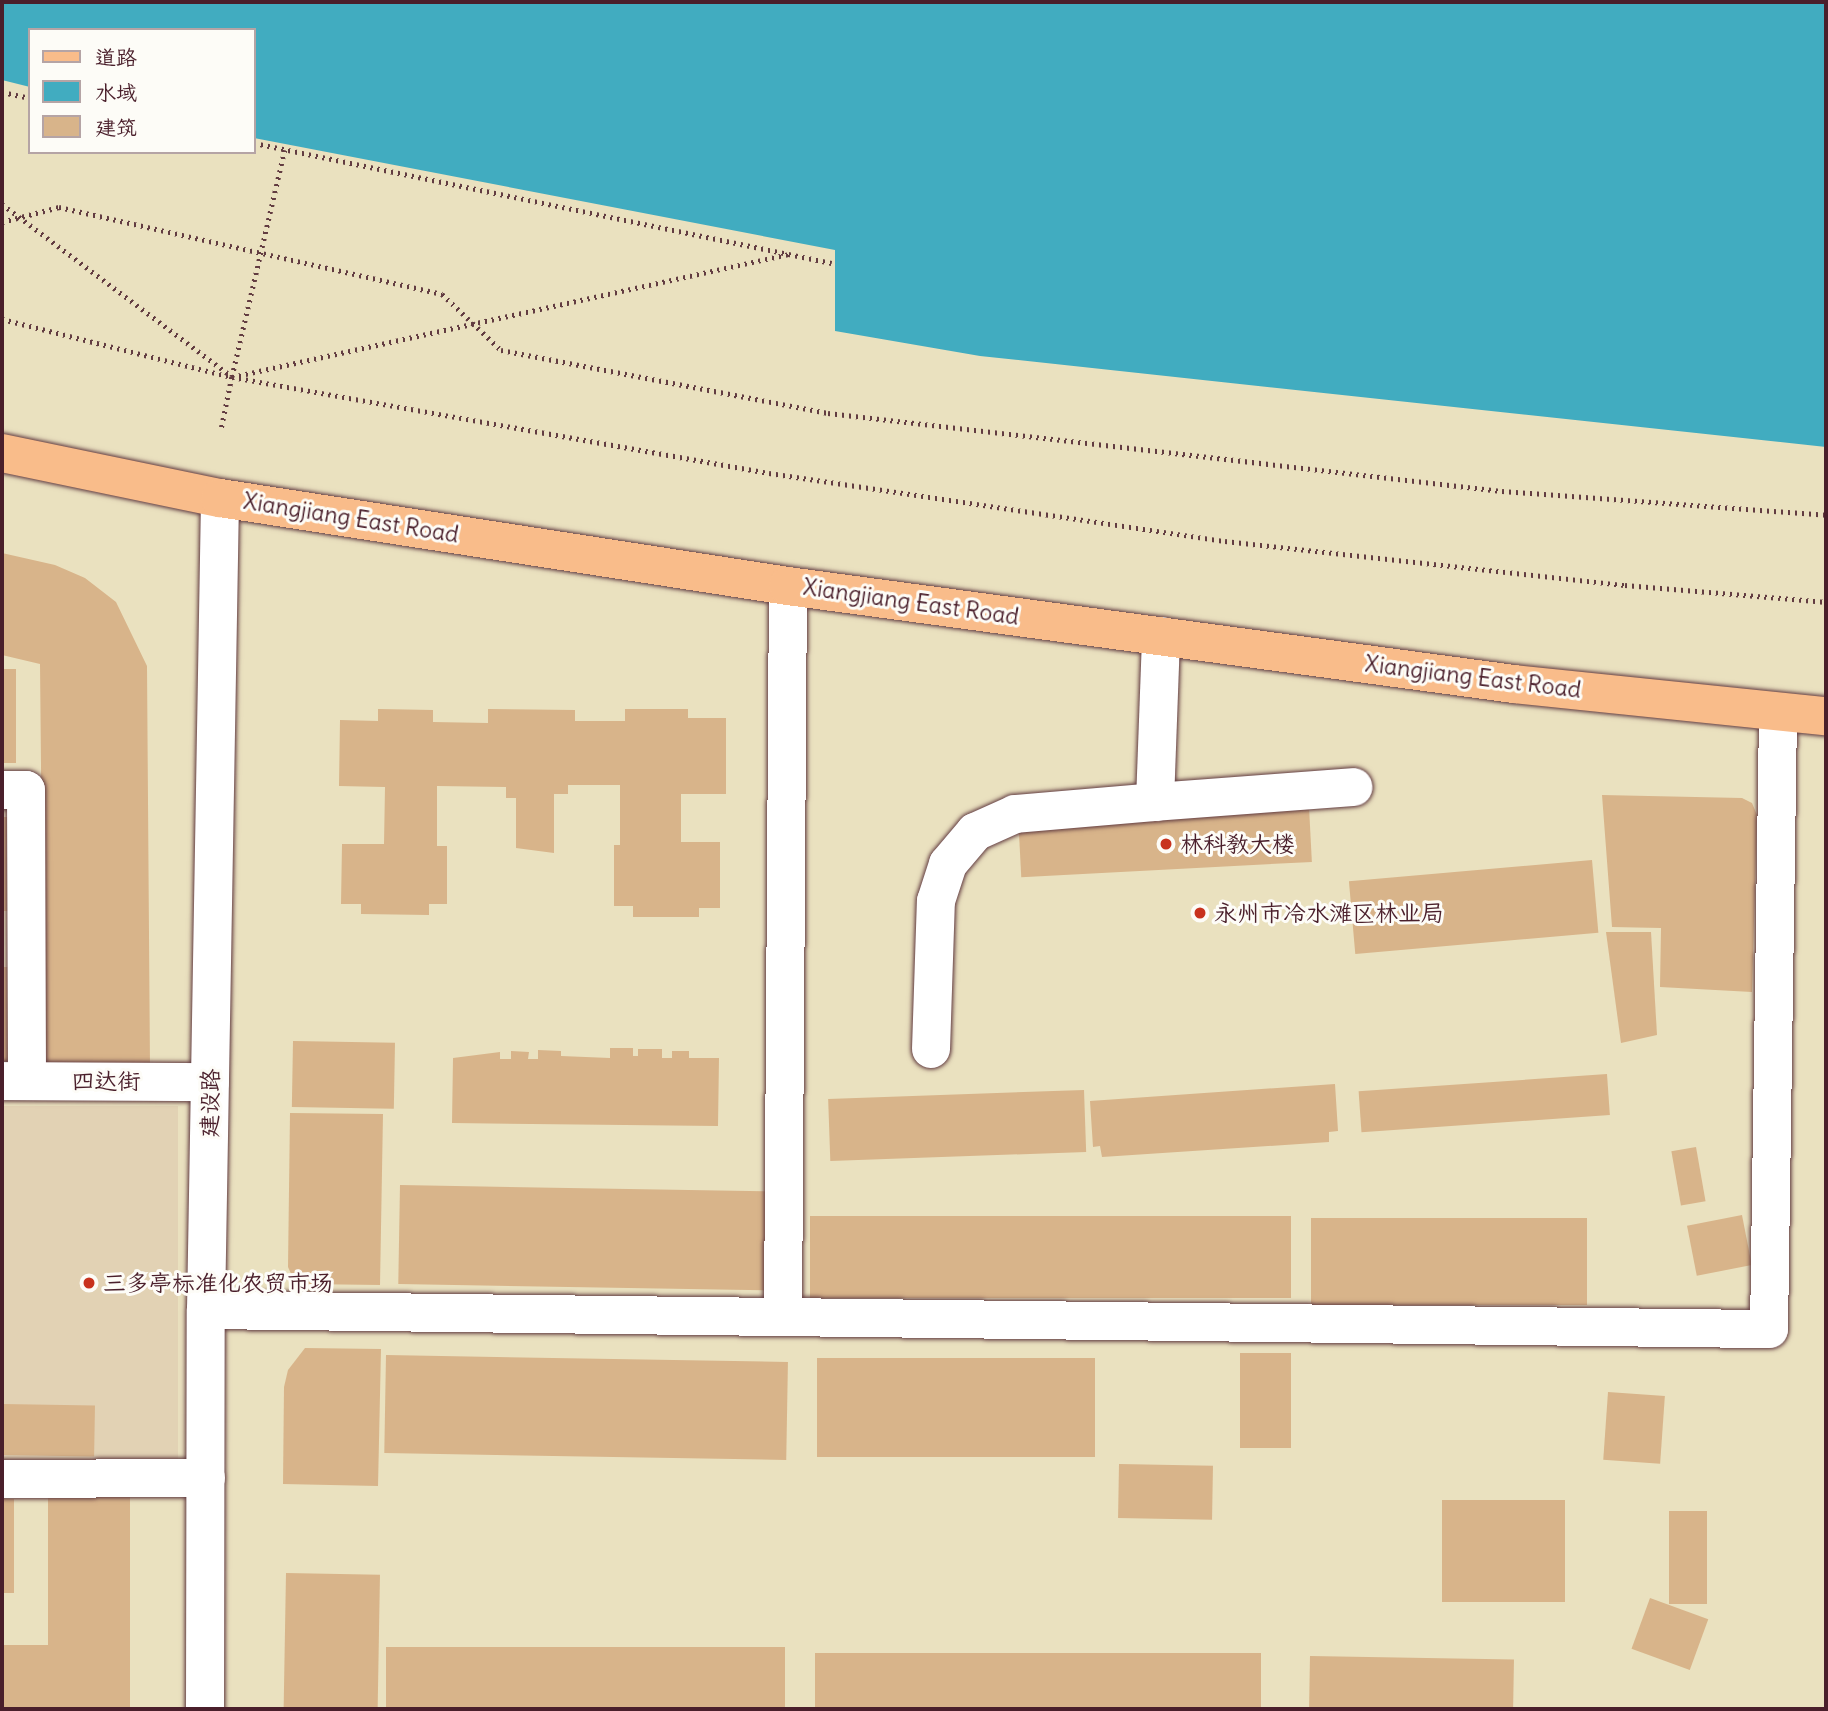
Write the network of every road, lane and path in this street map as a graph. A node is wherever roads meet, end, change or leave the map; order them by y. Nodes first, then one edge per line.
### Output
1 (2, 92) edge
2 (28, 98) edge
3 (256, 143) edge
4 (285, 150) junction
5 (2, 204) edge
6 (20, 217) junction
7 (2, 222) edge
8 (262, 254) junction
9 (789, 254) junction
10 (832, 263) dead end
11 (2, 319) edge
12 (472, 323) junction
13 (232, 377) junction
14 (221, 430) dead end
15 (2, 453) edge
16 (219, 498) junction
17 (1826, 515) edge
18 (788, 586) junction
19 (1826, 602) edge
20 (1161, 636) junction
21 (1777, 712) junction
22 (1826, 716) edge
23 (1353, 787) dead end
24 (2, 790) edge
25 (1155, 802) junction
26 (14, 935) edge
27 (931, 1049) dead end
28 (14, 1081) edge
29 (210, 1082) junction
30 (206, 1310) junction
31 (783, 1317) junction
32 (206, 1478) junction
33 (2, 1479) edge
34 (205, 1709) edge

1 - 2 path
3 - 4 path
4 - 8 path
4 - 9 path
5 - 6 path
6 - 7 path
6 - 8 path
6 - 13 path
8 - 12 path
8 - 13 path
9 - 10 path
9 - 12 path
11 - 13 path
12 - 13 path
12 - 17 path
13 - 14 path
13 - 19 path
15 - 16 main road, Xiangjiang East Road
16 - 18 main road, Xiangjiang East Road
16 - 29 street, 建设路
18 - 20 main road, Xiangjiang East Road
18 - 31 street
20 - 21 main road, Xiangjiang East Road
20 - 25 street
21 - 22 main road, Xiangjiang East Road
21 - 31 street
23 - 25 street
24 - 26 street
25 - 27 street
26 - 28 street
28 - 29 street, 四达街
29 - 30 street, 建设路
30 - 31 street
30 - 32 street, 建设路
32 - 33 street
32 - 34 street, 建设路

